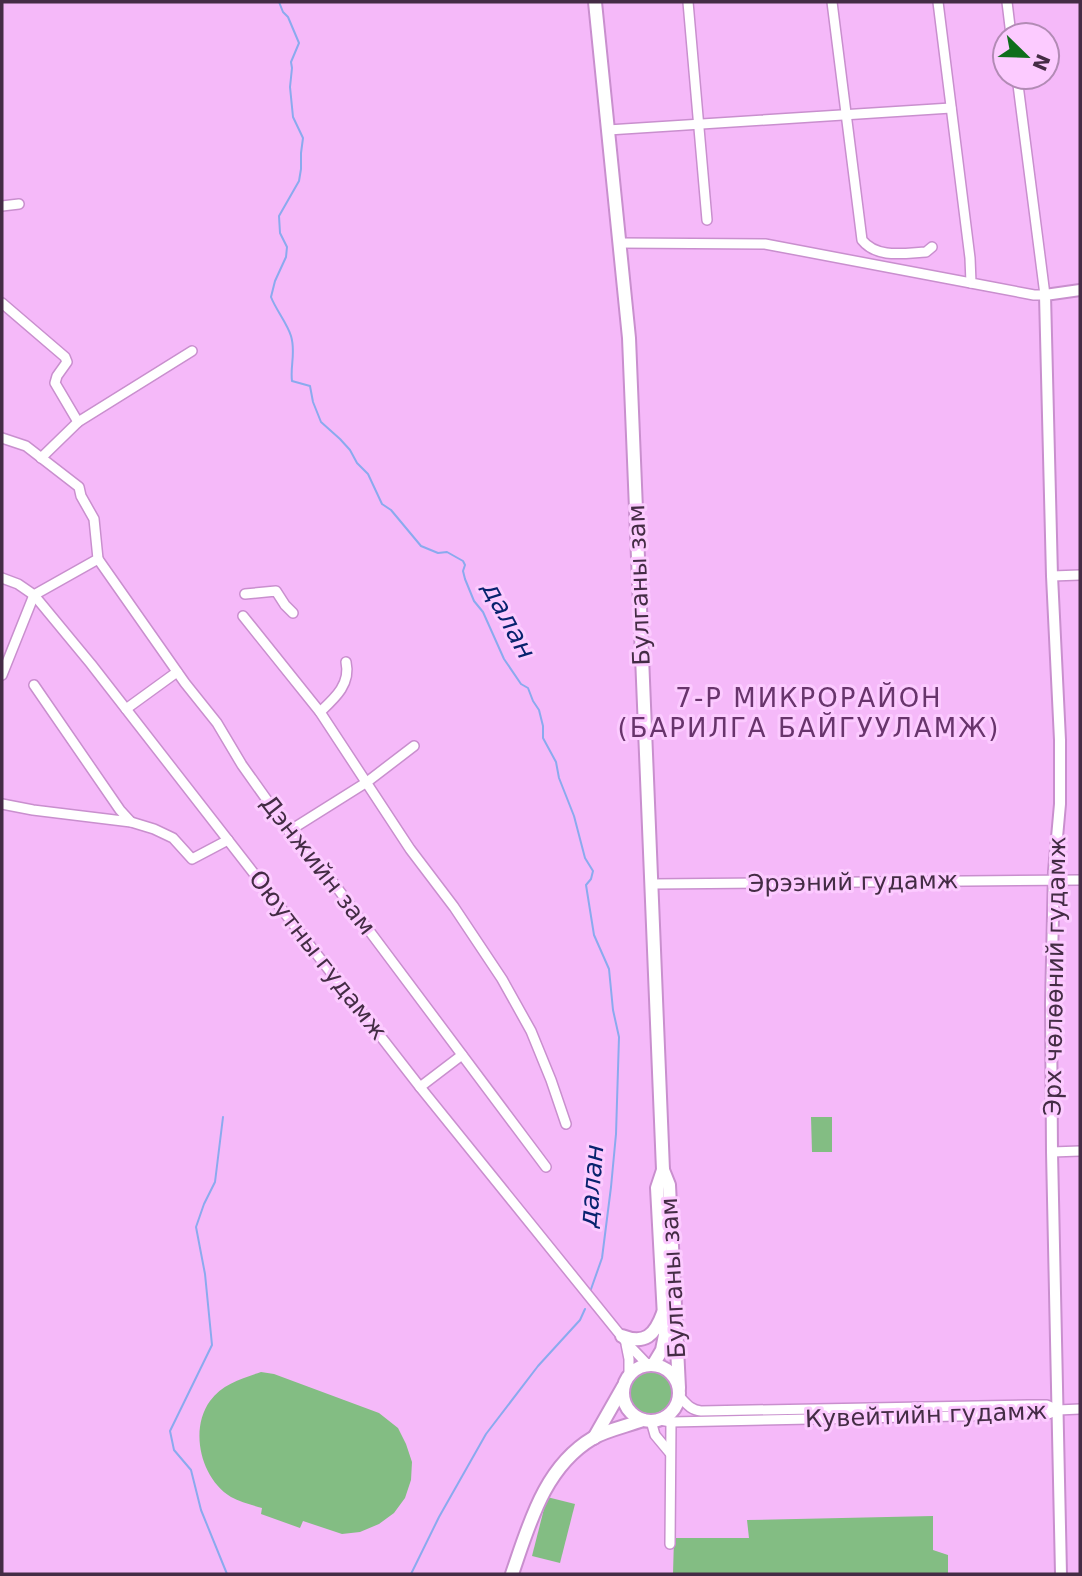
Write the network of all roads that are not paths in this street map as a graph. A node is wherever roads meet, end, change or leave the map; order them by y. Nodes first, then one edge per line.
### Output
1 (595, 2) edge
2 (688, 2) edge
3 (832, 2) edge
4 (938, 2) edge
5 (1007, 2) edge
6 (1009, 21) edge
7 (1019, 91) edge
8 (951, 108) junction
9 (846, 115) junction
10 (700, 124) junction
11 (608, 131) junction
12 (19, 204) dead end
13 (2, 206) edge
14 (708, 220) dead end
15 (620, 243) junction
16 (932, 247) dead end
17 (971, 283) junction
18 (1080, 290) edge
19 (1045, 295) junction
20 (2, 303) edge
21 (192, 351) dead end
22 (78, 422) junction
23 (2, 438) edge
24 (41, 458) junction
25 (98, 559) junction
26 (1080, 575) edge
27 (1052, 576) junction
28 (2, 578) edge
29 (34, 594) junction
30 (245, 594) dead end
31 (293, 612) dead end
32 (243, 617) dead end
33 (346, 662) dead end
34 (177, 672) junction
35 (2, 675) edge
36 (34, 685) dead end
37 (126, 709) junction
38 (320, 712) junction
39 (414, 746) dead end
40 (367, 782) junction
41 (2, 804) edge
42 (131, 822) junction
43 (289, 831) junction
44 (228, 840) junction
45 (1054, 880) junction
46 (1080, 880) edge
47 (653, 884) junction
48 (463, 1055) junction
49 (420, 1087) junction
50 (566, 1124) dead end
51 (1080, 1151) edge
52 (1052, 1152) junction
53 (546, 1167) dead end
54 (663, 1170) junction
55 (664, 1309) junction
56 (624, 1339) junction
57 (650, 1365) junction
58 (626, 1381) junction
59 (679, 1392) junction
60 (1058, 1409) junction
61 (1080, 1409) edge
62 (656, 1421) junction
63 (594, 1438) junction
64 (670, 1453) junction
65 (670, 1544) dead end
66 (512, 1574) edge
67 (1061, 1574) edge

1 - 11 highway, Булганы зам
2 - 10 street
3 - 9 street
4 - 8 street
5 - 6 street
7 - 19 street
8 - 9 street
8 - 17 street
9 - 10 street
9 - 16 street
10 - 11 street
10 - 14 street
11 - 15 highway, Булганы зам
12 - 13 street
15 - 17 street
15 - 47 highway, Булганы зам
17 - 19 street
18 - 19 main road
19 - 27 main road, Эрх чөлөөний гудамж
20 - 22 street
21 - 22 street
22 - 24 street
23 - 24 street
24 - 25 street
25 - 29 street
25 - 34 street, Дэнжийн зам
26 - 27 street
27 - 45 main road, Эрх чөлөөний гудамж
28 - 29 street, Оюутны гудамж
29 - 35 street
29 - 37 street, Оюутны гудамж
30 - 31 street
32 - 38 street
33 - 38 street
34 - 37 street
34 - 43 street, Дэнжийн зам
36 - 42 street
37 - 44 street, Оюутны гудамж
38 - 40 street
39 - 40 street
40 - 43 street
40 - 50 street
41 - 42 street
42 - 44 street
43 - 48 street, Дэнжийн зам
44 - 49 street, Оюутны гудамж
45 - 46 street, Эрээний гудамж
45 - 47 street, Эрээний гудамж
45 - 52 main road, Эрх чөлөөний гудамж
47 - 54 highway, Булганы зам
48 - 49 street
48 - 53 street, Дэнжийн зам
49 - 56 street, Оюутны гудамж
51 - 52 street
52 - 60 main road, Эрх чөлөөний гудамж
54 - 55 highway, Булганы зам
54 - 59 highway, Булганы зам
55 - 56 highway
55 - 57 highway, Булганы зам
56 - 57 street, Оюутны гудамж
56 - 58 street
57 - 58 highway
57 - 59 highway
58 - 62 highway
58 - 63 highway
59 - 60 street, Кувейтийн гудамж
59 - 62 highway
60 - 61 street
60 - 62 street, Кувейтийн гудамж
60 - 67 main road, Эрх чөлөөний гудамж
62 - 63 highway
62 - 64 street
62 - 64 street
63 - 66 highway
64 - 65 street

